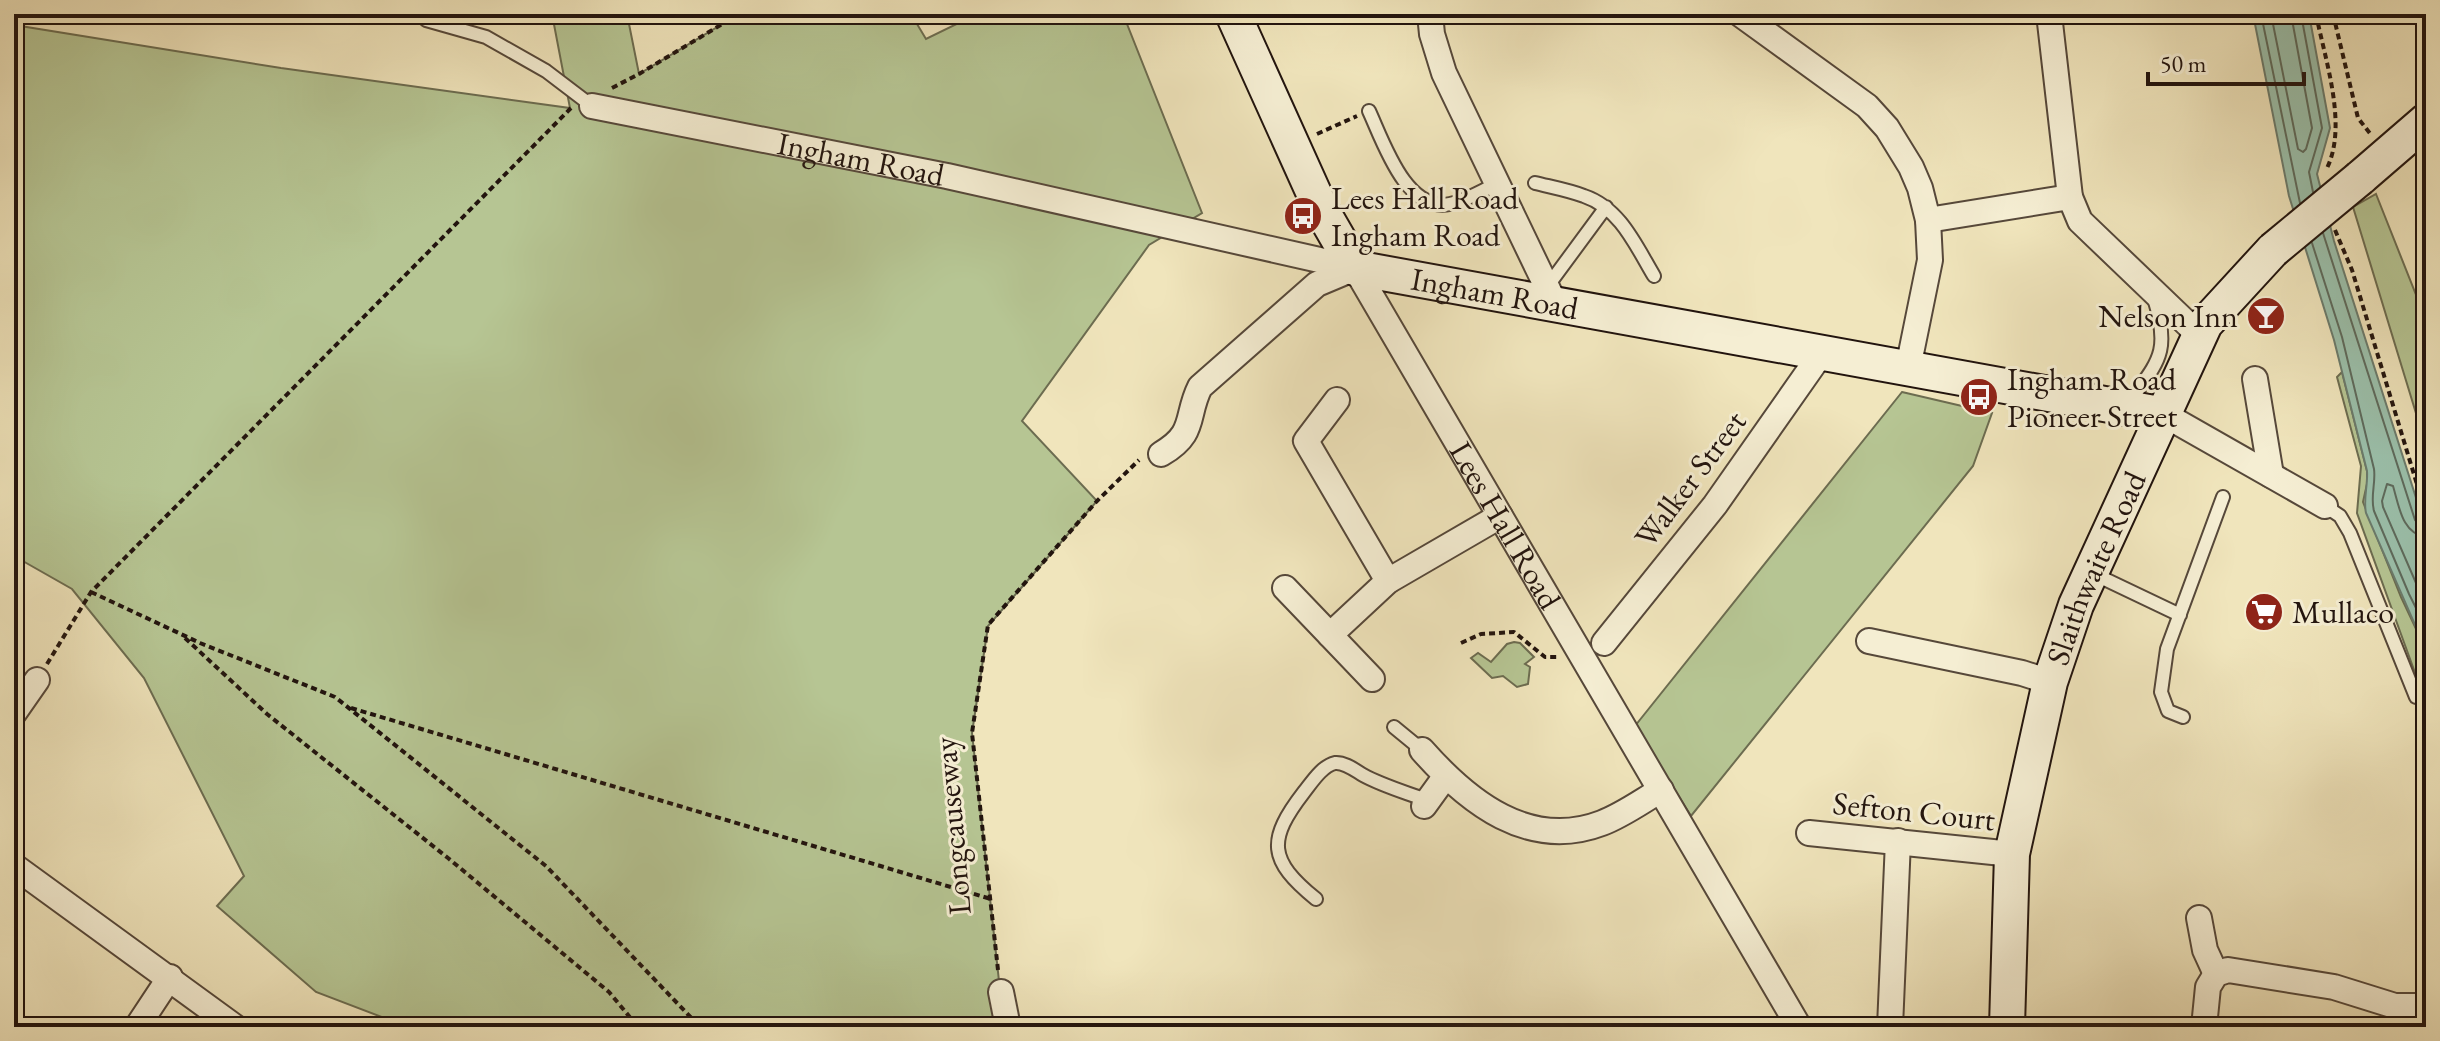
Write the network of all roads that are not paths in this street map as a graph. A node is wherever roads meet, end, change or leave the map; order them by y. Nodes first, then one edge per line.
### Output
1 (421, 14) edge
2 (1233, 14) edge
3 (1430, 14) edge
4 (2049, 14) edge
5 (1744, 15) edge
6 (588, 104) joint
7 (1369, 111) road end
8 (2426, 121) edge
9 (1535, 183) dead end
10 (1496, 184) junction
11 (2070, 197) junction
12 (1606, 207) junction
13 (1928, 220) junction
14 (1355, 268) junction
15 (1654, 276) dead end
16 (2152, 291) junction
17 (1551, 296) junction
18 (2200, 336) junction
19 (1823, 351) junction
20 (1908, 368) junction
21 (2255, 379) dead end
22 (1337, 400) dead end
23 (2125, 408) junction
24 (2165, 415) junction
25 (1161, 454) road end
26 (2271, 475) junction
27 (2223, 497) dead end
28 (2325, 506) joint
29 (1500, 516) junction
30 (2091, 573) junction
31 (1388, 581) junction
32 (1285, 588) dead end
33 (2180, 615) junction
34 (1330, 635) junction
35 (1869, 641) dead end
36 (1604, 643) dead end
37 (1372, 679) dead end
38 (37, 680) road end
39 (2050, 682) junction
40 (2416, 697) dead end
41 (14, 713) edge
42 (2183, 717) dead end
43 (1394, 727) dead end
44 (1422, 750) joint
45 (1445, 777) junction
46 (1661, 790) junction
47 (1425, 803) joint
48 (1809, 833) dead end
49 (1898, 841) junction
50 (2012, 854) junction
51 (14, 867) edge
52 (1316, 899) dead end
53 (2199, 918) dead end
54 (2216, 974) junction
55 (170, 977) junction
56 (1001, 992) road end
57 (2422, 1006) dead end
58 (2199, 1026) edge
59 (137, 1027) edge
60 (235, 1027) edge
61 (1008, 1027) edge
62 (1799, 1027) edge
63 (1890, 1027) edge
64 (2007, 1027) edge

1 - 6 lane
2 - 14 street, Lees Hall Road
3 - 10 street
4 - 11 street
5 - 13 street
6 - 14 street, Ingham Road
7 - 10 lane
8 - 18 street, Slaithwaite Road, bridge
9 - 12 lane
10 - 17 street
11 - 13 street
11 - 16 street
12 - 15 lane
12 - 17 lane
13 - 20 street
14 - 17 street, Ingham Road
14 - 25 street
14 - 29 street, Lees Hall Road
16 - 18 street
16 - 23 lane
17 - 19 street, Ingham Road
18 - 24 street, Slaithwaite Road
19 - 20 street, Ingham Road
19 - 36 street, Walker Street
20 - 23 street, Ingham Road
21 - 26 street
22 - 31 street
23 - 24 street, Ingham Road
24 - 26 street
24 - 30 street, Slaithwaite Road
26 - 28 street
27 - 33 lane
28 - 40 lane
29 - 31 street
29 - 46 street, Lees Hall Road
30 - 33 lane
30 - 39 street, Slaithwaite Road
31 - 34 street
32 - 34 street
33 - 42 lane
34 - 37 street
35 - 39 street
38 - 41 street
39 - 50 street, Slaithwaite Road
43 - 44 lane
44 - 45 street
45 - 46 street
45 - 47 street
46 - 62 street, Lees Hall Road
47 - 52 lane
48 - 49 street, Sefton Court
49 - 50 street, Sefton Court
49 - 63 street
50 - 64 street, Slaithwaite Road
51 - 55 street
53 - 54 street
54 - 57 street
54 - 58 street
55 - 59 street
55 - 60 street
56 - 61 street

